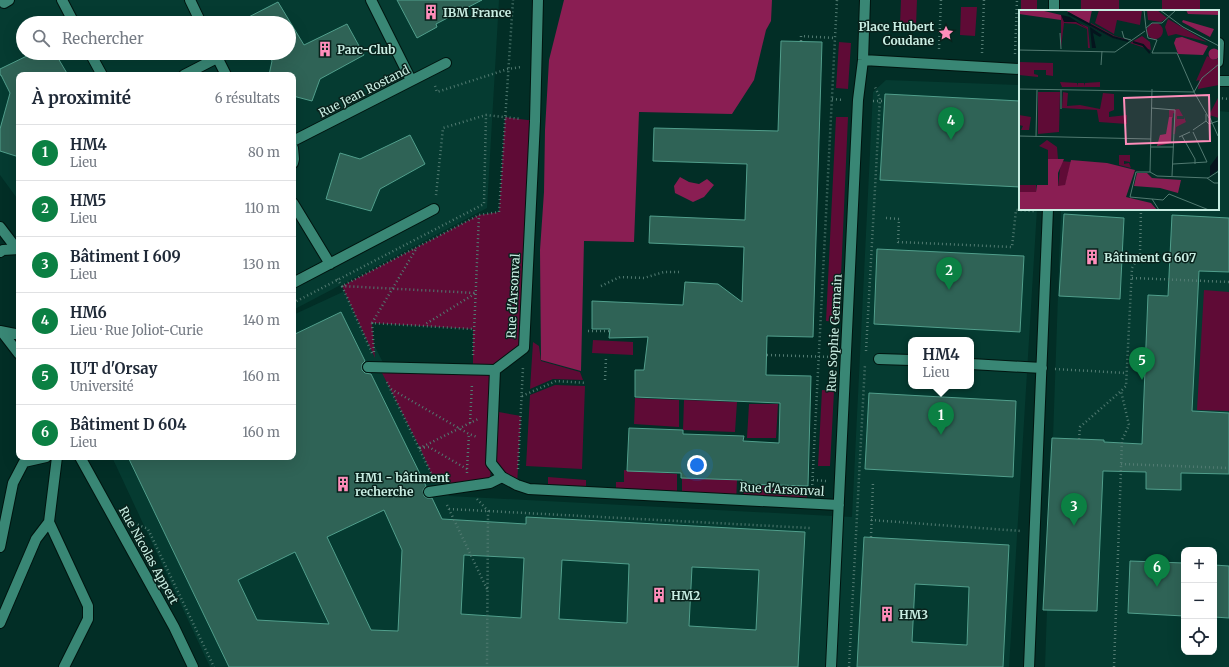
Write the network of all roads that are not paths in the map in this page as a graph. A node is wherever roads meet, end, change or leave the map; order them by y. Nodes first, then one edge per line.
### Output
1 (62, 0) edge
2 (190, 0) edge
3 (371, 0) edge
4 (538, 0) edge
5 (865, 0) edge
6 (70, 16) edge
7 (198, 16) edge
8 (94, 60) edge
9 (208, 60) edge
10 (218, 60) edge
11 (863, 60) junction
12 (446, 63) dead end
13 (1019, 69) edge
14 (100, 72) edge
15 (189, 72) edge
16 (224, 72) edge
17 (411, 80) junction
18 (296, 139) edge
19 (296, 208) edge
20 (434, 209) road end
21 (1048, 210) edge
22 (0, 227) edge
23 (16, 246) edge
24 (16, 248) edge
25 (0, 252) edge
26 (330, 264) junction
27 (296, 281) edge
28 (1, 332) edge
29 (16, 334) edge
30 (16, 350) edge
31 (879, 359) dead end
32 (908, 360) edge
33 (974, 364) edge
34 (368, 367) dead end
35 (1042, 368) junction
36 (495, 370) junction
37 (33, 460) edge
38 (57, 460) edge
39 (82, 460) edge
40 (502, 477) junction
41 (429, 492) dead end
42 (839, 505) junction
43 (49, 522) junction
44 (0, 547) edge
45 (0, 623) edge
46 (64, 667) edge
47 (193, 667) edge
48 (831, 667) edge
49 (1029, 667) edge

1 - 6 street
2 - 7 street
3 - 17 street
4 - 36 street, Rue d'Arsonval
5 - 11 street, Rue Sophie Germain
8 - 14 street
9 - 15 street
10 - 16 street
11 - 13 street
11 - 42 street, Rue Sophie Germain
12 - 17 street, Rue Jean Rostand
17 - 18 street, Rue Jean Rostand
19 - 26 street
20 - 26 street
21 - 35 street
22 - 23 street
24 - 25 street
26 - 27 street
28 - 29 street
28 - 30 street
31 - 32 street
33 - 35 street
34 - 36 street
35 - 49 street
36 - 40 street, Rue d'Arsonval
37 - 44 street
38 - 43 street
39 - 47 street, Rue Nicolas Appert
40 - 41 street
40 - 42 street, Rue d'Arsonval
42 - 48 street, Rue Sophie Germain
43 - 45 street
43 - 46 street

